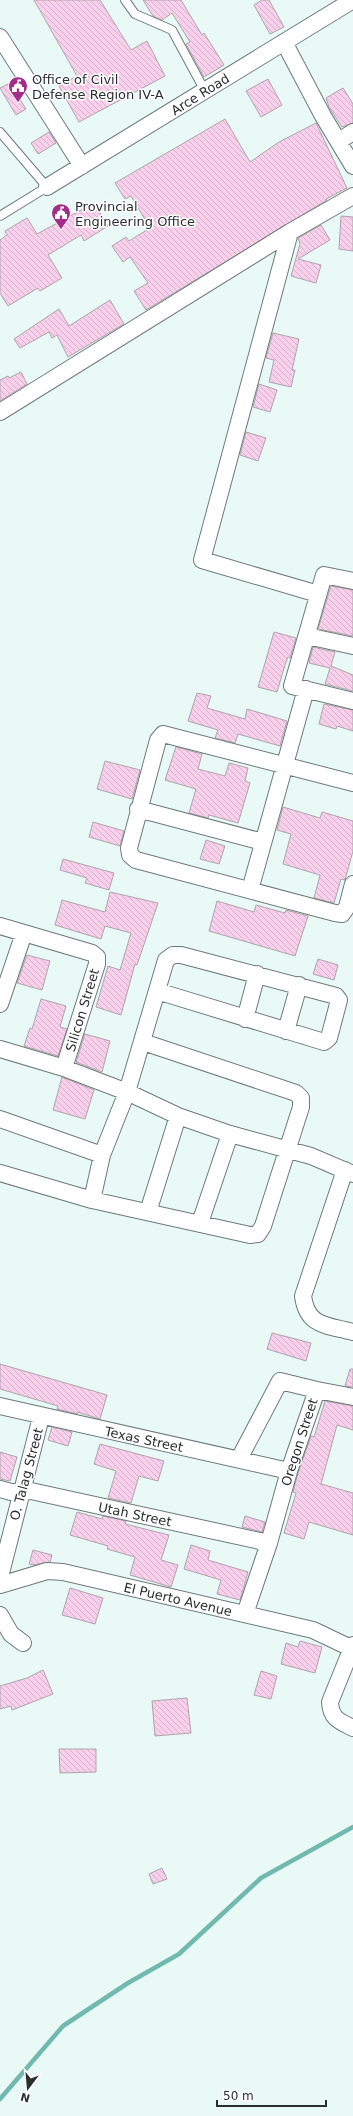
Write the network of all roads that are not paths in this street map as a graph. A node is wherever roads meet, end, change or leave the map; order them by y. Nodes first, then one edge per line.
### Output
1 (125, 0) edge
2 (353, 0) edge
3 (0, 37) edge
4 (284, 42) junction
5 (205, 91) junction
6 (0, 132) edge
7 (353, 132) edge
8 (339, 141) junction
9 (82, 166) junction
10 (353, 166) edge
11 (48, 187) junction
12 (353, 196) edge
13 (0, 216) edge
14 (290, 232) junction
15 (0, 412) edge
16 (353, 581) edge
17 (318, 594) junction
18 (307, 636) junction
19 (353, 646) edge
20 (306, 690) junction
21 (353, 701) edge
22 (284, 766) junction
23 (353, 783) edge
24 (138, 809) junction
25 (263, 842) junction
26 (353, 884) edge
27 (250, 890) junction
28 (0, 926) edge
29 (24, 933) junction
30 (257, 974) junction
31 (299, 985) junction
32 (157, 991) junction
33 (0, 1004) edge
34 (245, 1020) junction
35 (286, 1031) junction
36 (143, 1042) junction
37 (0, 1049) edge
38 (64, 1068) junction
39 (127, 1092) junction
40 (178, 1116) junction
41 (0, 1120) edge
42 (230, 1134) junction
43 (289, 1150) junction
44 (102, 1155) junction
45 (349, 1172) edge
46 (0, 1173) edge
47 (92, 1200) junction
48 (148, 1212) junction
49 (200, 1223) junction
50 (353, 1332) edge
51 (316, 1390) junction
52 (353, 1398) edge
53 (0, 1406) edge
54 (41, 1417) junction
55 (239, 1459) junction
56 (289, 1471) junction
57 (0, 1489) edge
58 (21, 1492) junction
59 (269, 1543) junction
60 (0, 1577) edge
61 (0, 1585) edge
62 (245, 1614) junction
63 (0, 1615) edge
64 (23, 1643) dead end
65 (353, 1648) edge
66 (353, 1728) edge

1 - 5 lane
2 - 4 street, Arce Road
3 - 9 street
4 - 5 street, Arce Road
4 - 8 street
5 - 9 street, Arce Road
6 - 11 lane
7 - 8 street
8 - 10 street
9 - 11 street, Arce Road
11 - 13 lane
12 - 14 street
14 - 15 street
14 - 17 street
16 - 17 street
17 - 18 street
18 - 19 street
18 - 20 street
20 - 21 street
20 - 22 street
22 - 23 street
22 - 24 street
22 - 25 street
24 - 25 street
24 - 27 street
25 - 27 street
26 - 27 street
28 - 29 street, Silicon Street
29 - 33 street
29 - 38 street, Silicon Street
30 - 31 street
30 - 32 street
30 - 34 street
31 - 35 street
31 - 35 street
32 - 34 street
32 - 36 street
34 - 35 street
36 - 39 street
36 - 43 street
37 - 38 street
38 - 39 street
39 - 40 street
39 - 44 street
40 - 42 street
40 - 48 street
41 - 44 street
42 - 43 street
42 - 49 street
43 - 45 street
43 - 49 street
44 - 47 street
45 - 50 street
46 - 47 street
47 - 48 street
48 - 49 street
51 - 52 street
51 - 55 street, Oregon Street
51 - 56 street, Oregon Street
53 - 54 street, Texas Street
54 - 55 street, Texas Street
54 - 58 street, O. Talag Street
55 - 56 street, Texas Street
56 - 59 street, Oregon Street
57 - 58 street, Utah Street
58 - 59 street, Utah Street
58 - 60 street, O. Talag Street
59 - 62 street, Oregon Street
61 - 62 street, El Puerto Avenue
62 - 65 street, El Puerto Avenue
63 - 64 street
65 - 66 street

